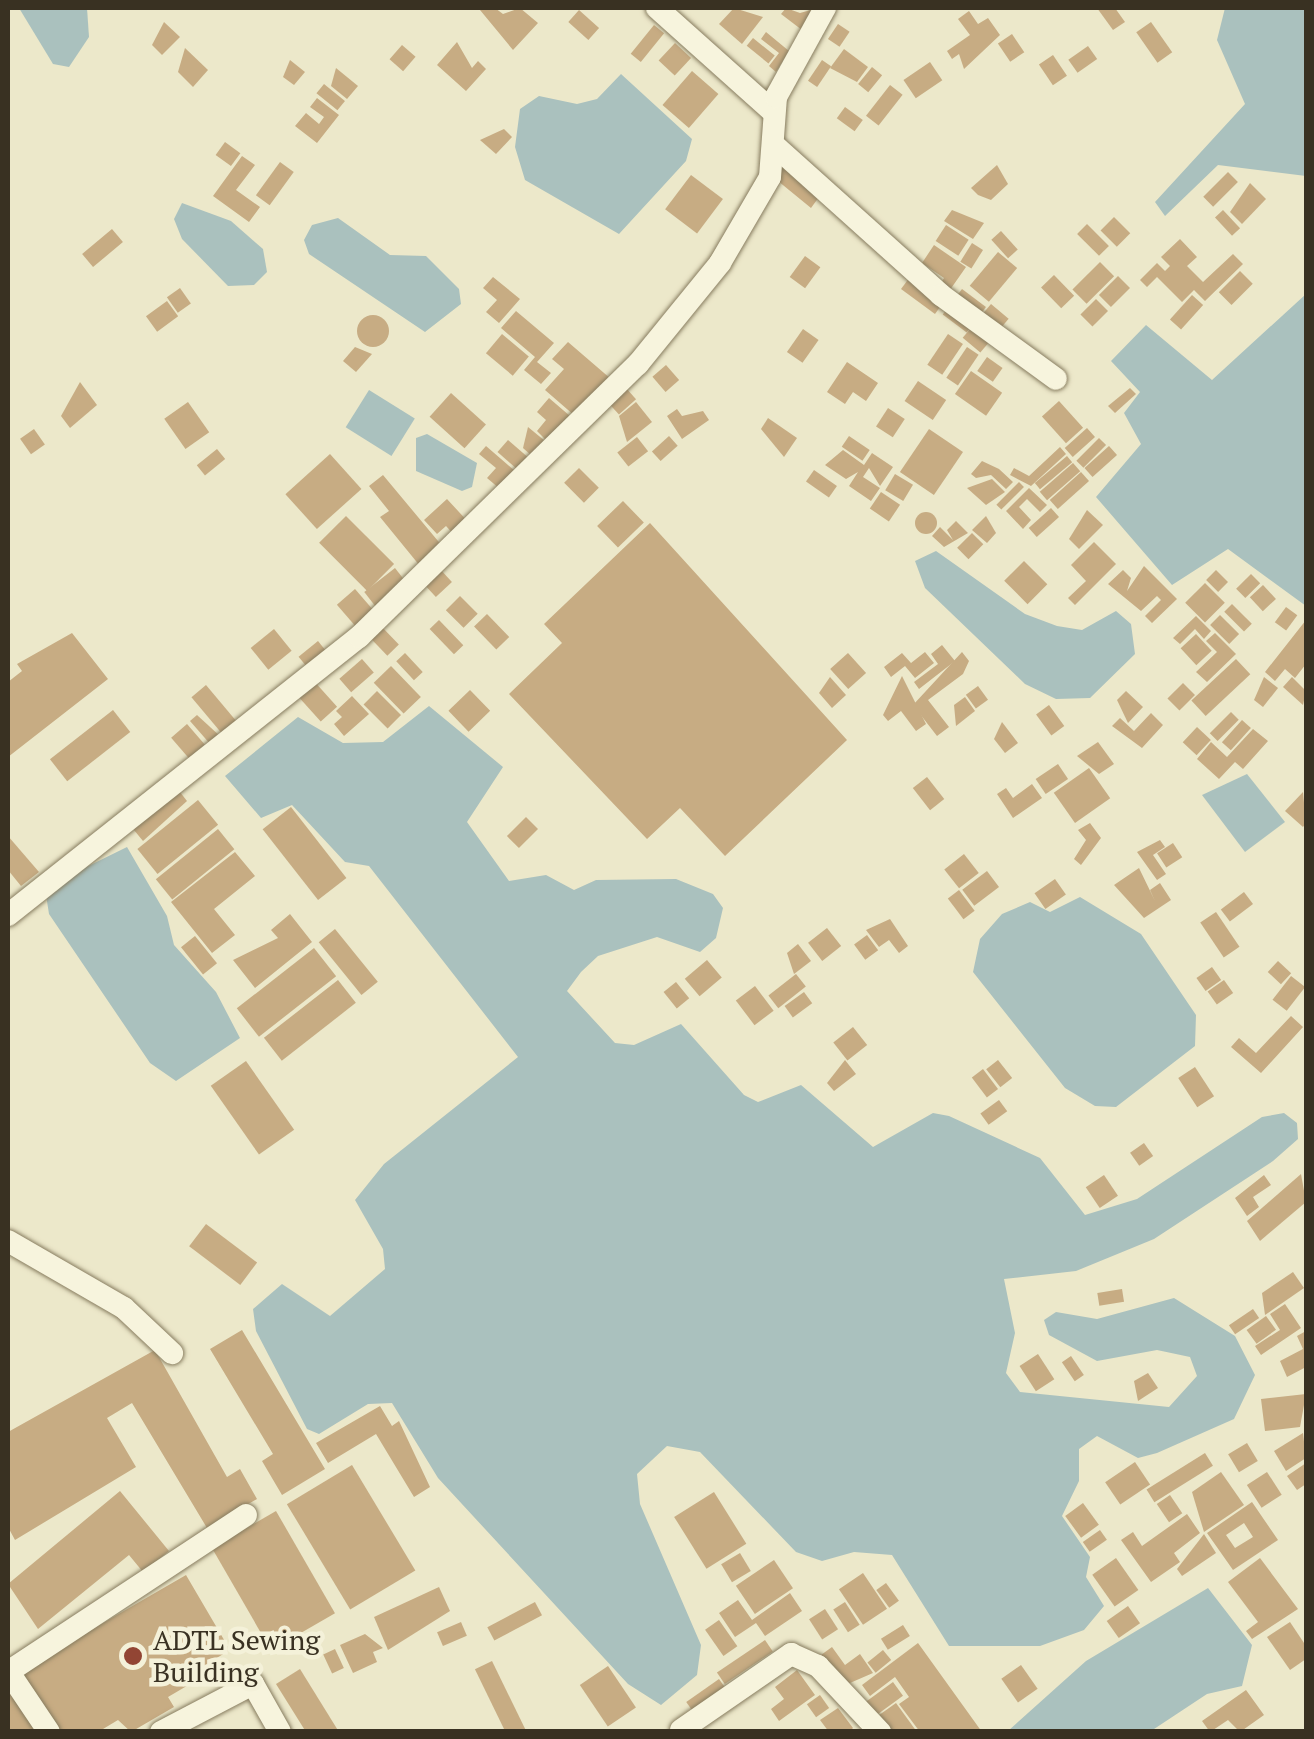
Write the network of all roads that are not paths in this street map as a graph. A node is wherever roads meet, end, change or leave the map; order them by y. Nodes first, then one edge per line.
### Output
1 (657, 8) edge
2 (825, 8) edge
3 (772, 111) junction
4 (774, 145) junction
5 (1056, 378) dead end
6 (8, 915) edge
7 (8, 1241) edge
8 (172, 1353) dead end
9 (246, 1515) dead end
10 (8, 1671) edge
11 (681, 1730) edge
12 (49, 1732) edge
13 (161, 1732) edge
14 (280, 1732) edge
15 (880, 1732) edge

1 - 3 street
2 - 3 street
3 - 4 street
4 - 5 street
4 - 6 street
7 - 8 street
9 - 10 street
10 - 12 street
11 - 15 street
13 - 14 street

